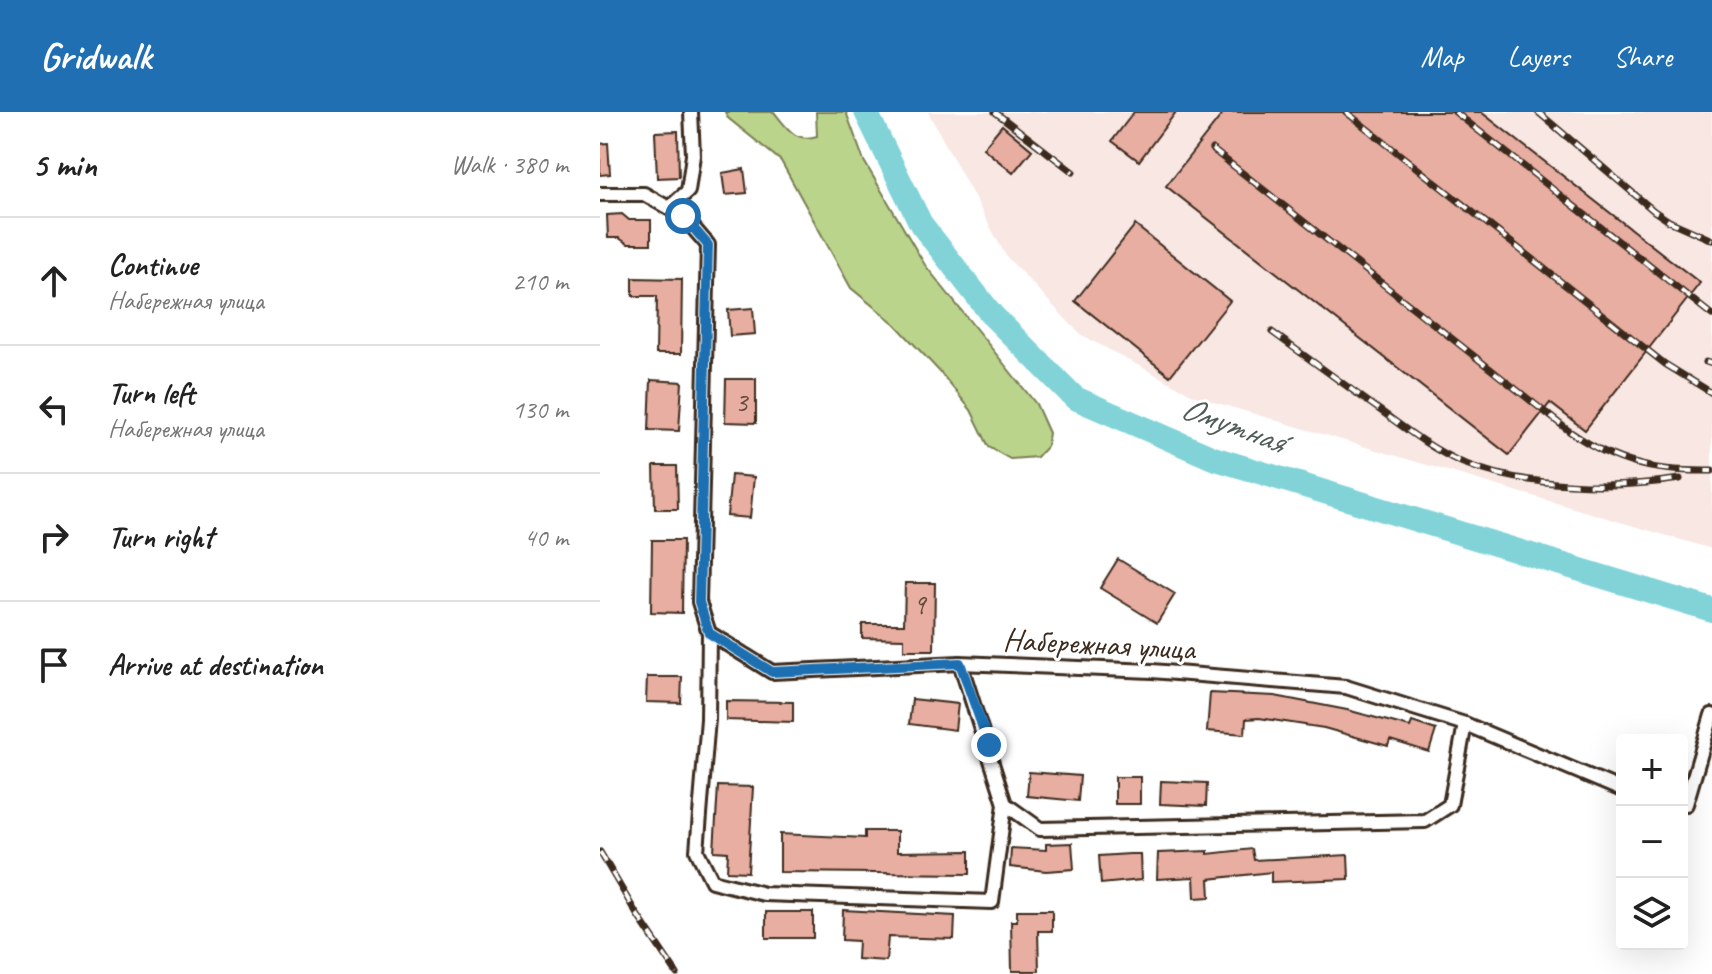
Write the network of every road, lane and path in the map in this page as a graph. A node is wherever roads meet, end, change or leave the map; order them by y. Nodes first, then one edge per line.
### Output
1 (691, 112) edge
2 (600, 194) edge
3 (669, 208) junction
4 (709, 633) junction
5 (960, 663) junction
6 (1712, 715) edge
7 (1465, 724) junction
8 (1616, 787) edge
9 (1688, 797) edge
10 (1005, 804) junction

1 - 3 street
2 - 3 street
3 - 4 street
4 - 5 street, Набережная улица
4 - 10 street
5 - 7 street, Набережная улица
5 - 10 street
6 - 9 street
7 - 8 street, Набережная улица
7 - 10 street

